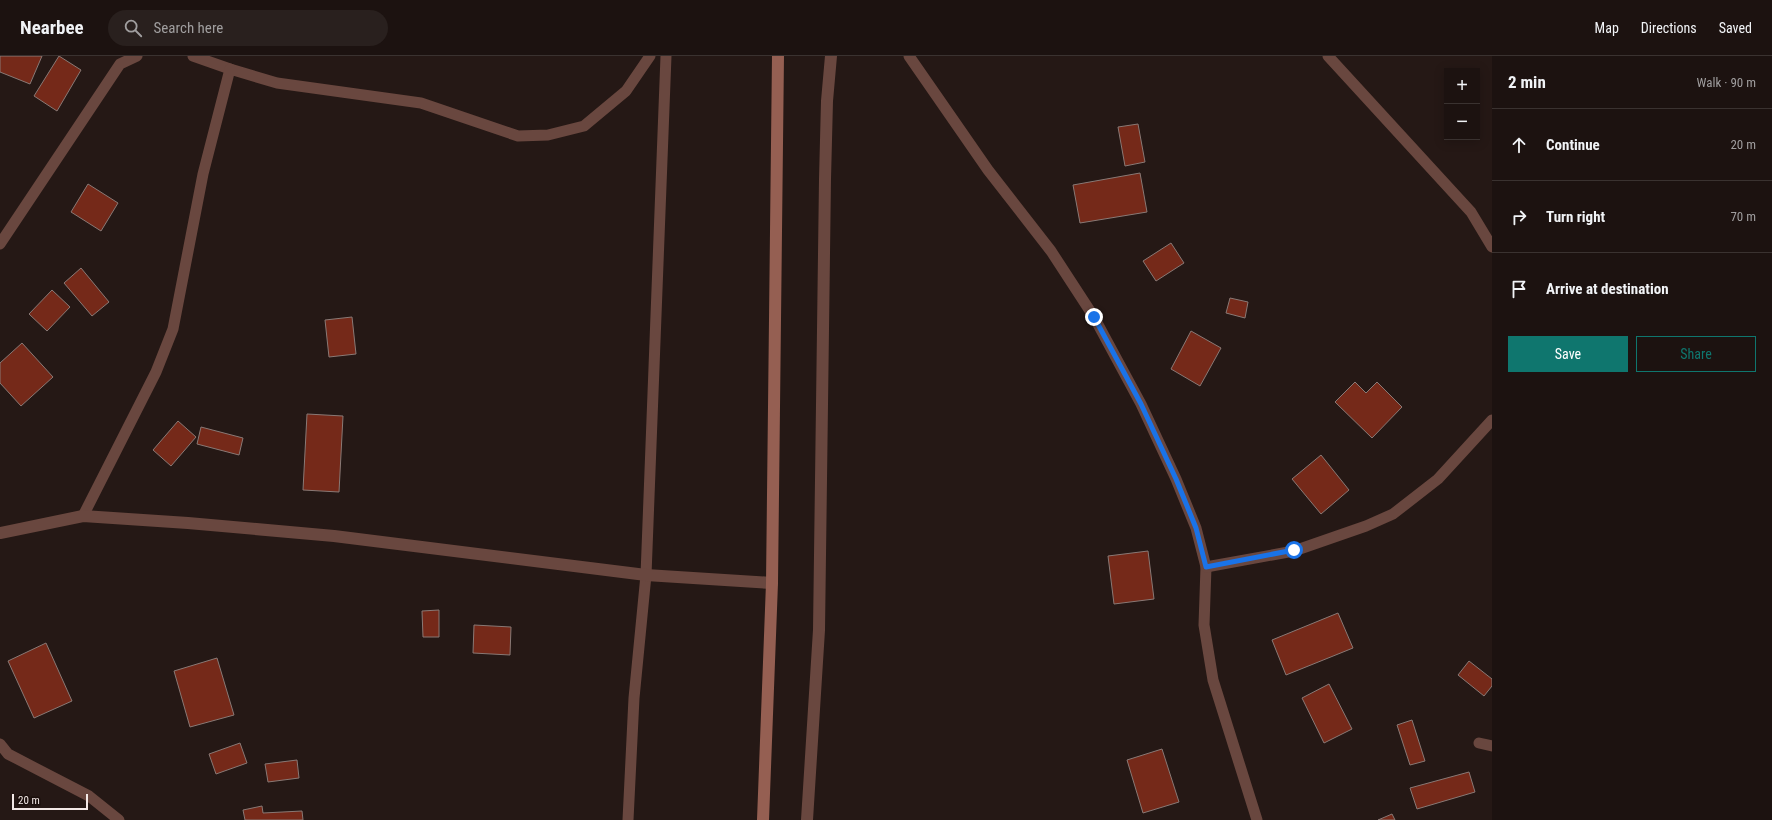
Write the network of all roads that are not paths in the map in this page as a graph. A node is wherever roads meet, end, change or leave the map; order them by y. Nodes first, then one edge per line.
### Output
1 (137, 56) edge
2 (193, 56) edge
3 (650, 56) edge
4 (666, 56) edge
5 (778, 56) edge
6 (831, 56) edge
7 (909, 56) edge
8 (1328, 56) edge
9 (230, 70) junction
10 (0, 244) edge
11 (1492, 247) edge
12 (1492, 420) edge
13 (83, 516) junction
14 (0, 533) edge
15 (1206, 567) junction
16 (646, 575) junction
17 (772, 583) junction
18 (1479, 743) dead end
19 (0, 744) edge
20 (1492, 746) edge
21 (120, 820) edge
22 (628, 820) edge
23 (763, 820) edge
24 (807, 820) edge
25 (1257, 820) edge

1 - 10 lane
2 - 9 lane
3 - 9 lane
4 - 16 lane
5 - 17 main road
6 - 24 street
7 - 15 lane
8 - 11 lane
9 - 13 lane
12 - 15 lane
13 - 14 street
13 - 16 street
15 - 25 lane
16 - 17 street
16 - 22 lane
17 - 23 main road
18 - 20 lane
19 - 21 lane

